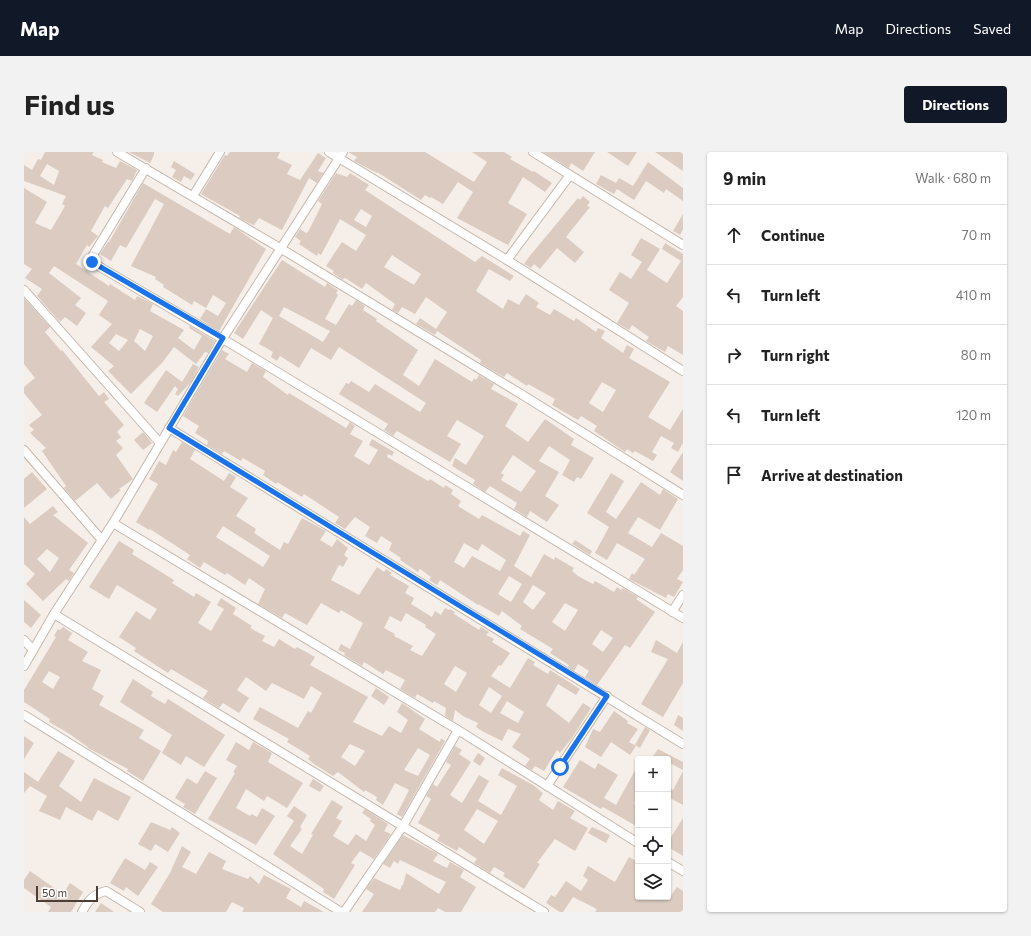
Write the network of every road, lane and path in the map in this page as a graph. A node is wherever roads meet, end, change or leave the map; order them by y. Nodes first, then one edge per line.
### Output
1 (116, 152) edge
2 (220, 152) edge
3 (329, 152) edge
4 (533, 152) edge
5 (340, 154) edge
6 (146, 168) junction
7 (570, 175) junction
8 (193, 196) junction
9 (683, 245) edge
10 (280, 248) junction
11 (507, 260) junction
12 (24, 290) edge
13 (223, 338) junction
14 (683, 371) edge
15 (169, 428) junction
16 (160, 443) junction
17 (24, 450) edge
18 (683, 495) edge
19 (113, 523) junction
20 (101, 539) junction
21 (683, 595) edge
22 (672, 612) junction
23 (54, 614) junction
24 (683, 618) edge
25 (24, 640) edge
26 (33, 650) junction
27 (24, 666) edge
28 (607, 696) junction
29 (24, 715) edge
30 (458, 730) junction
31 (683, 744) edge
32 (547, 786) junction
33 (403, 826) junction
34 (635, 841) edge
35 (671, 864) edge
36 (683, 871) edge
37 (82, 912) edge
38 (140, 912) edge
39 (342, 912) edge
40 (544, 912) edge

1 - 6 street
2 - 8 street
3 - 5 street
4 - 7 street
5 - 10 street
5 - 11 street
6 - 8 street
6 - 13 street
7 - 9 street
7 - 11 street
8 - 10 street
10 - 13 street
10 - 18 street
11 - 14 street
12 - 16 street
13 - 15 street
13 - 22 street
15 - 16 street
15 - 28 street
16 - 19 street
17 - 20 street
19 - 20 street
19 - 30 street
20 - 23 street
21 - 22 street
22 - 24 street
23 - 26 street
23 - 33 street
25 - 26 street
26 - 27 street
28 - 31 street
28 - 32 street
29 - 39 street
30 - 32 street
30 - 33 street
32 - 34 street
33 - 39 street
33 - 40 street
35 - 36 street
37 - 38 street

